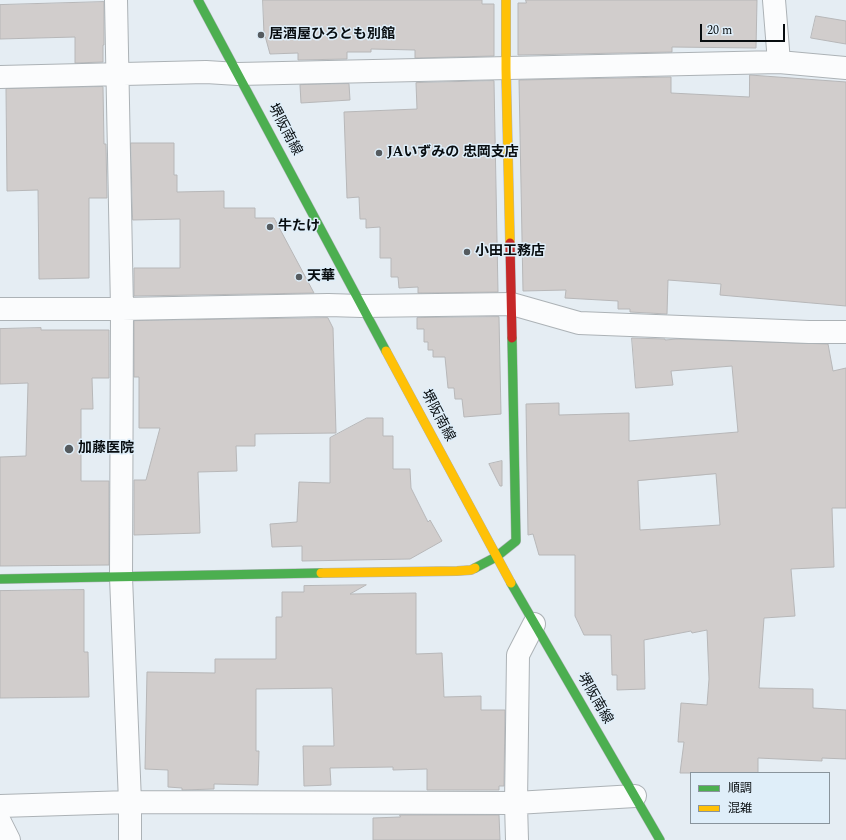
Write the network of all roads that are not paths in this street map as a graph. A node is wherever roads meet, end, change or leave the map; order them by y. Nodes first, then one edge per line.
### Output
1 (116, 0) edge
2 (198, 0) edge
3 (506, 0) edge
4 (774, 0) edge
5 (779, 62) junction
6 (846, 68) edge
7 (506, 69) junction
8 (238, 74) junction
9 (117, 75) junction
10 (0, 77) edge
11 (512, 304) junction
12 (362, 306) junction
13 (0, 309) edge
14 (122, 309) junction
15 (846, 332) edge
16 (496, 557) junction
17 (121, 578) junction
18 (0, 579) edge
19 (534, 624) junction
20 (635, 796) junction
21 (130, 802) junction
22 (516, 803) junction
23 (0, 806) edge
24 (0, 822) edge
25 (9, 840) edge
26 (130, 840) edge
27 (517, 840) edge
28 (660, 840) edge

1 - 9 street
2 - 8 street, 堺阪南線
3 - 7 street
4 - 5 street
5 - 6 street
5 - 7 street
7 - 8 street
7 - 11 street
8 - 9 street
8 - 12 street, 堺阪南線
9 - 10 street
9 - 14 street
11 - 12 street
11 - 15 street
11 - 16 street
12 - 14 street
12 - 16 street, 堺阪南線
13 - 14 street
14 - 17 street
16 - 17 street
16 - 19 street, 堺阪南線
17 - 18 street
17 - 21 street
19 - 20 street, 堺阪南線
19 - 22 street
20 - 22 street
20 - 28 street, 堺阪南線
21 - 22 street
21 - 23 street
21 - 26 street
22 - 27 street
24 - 25 street

